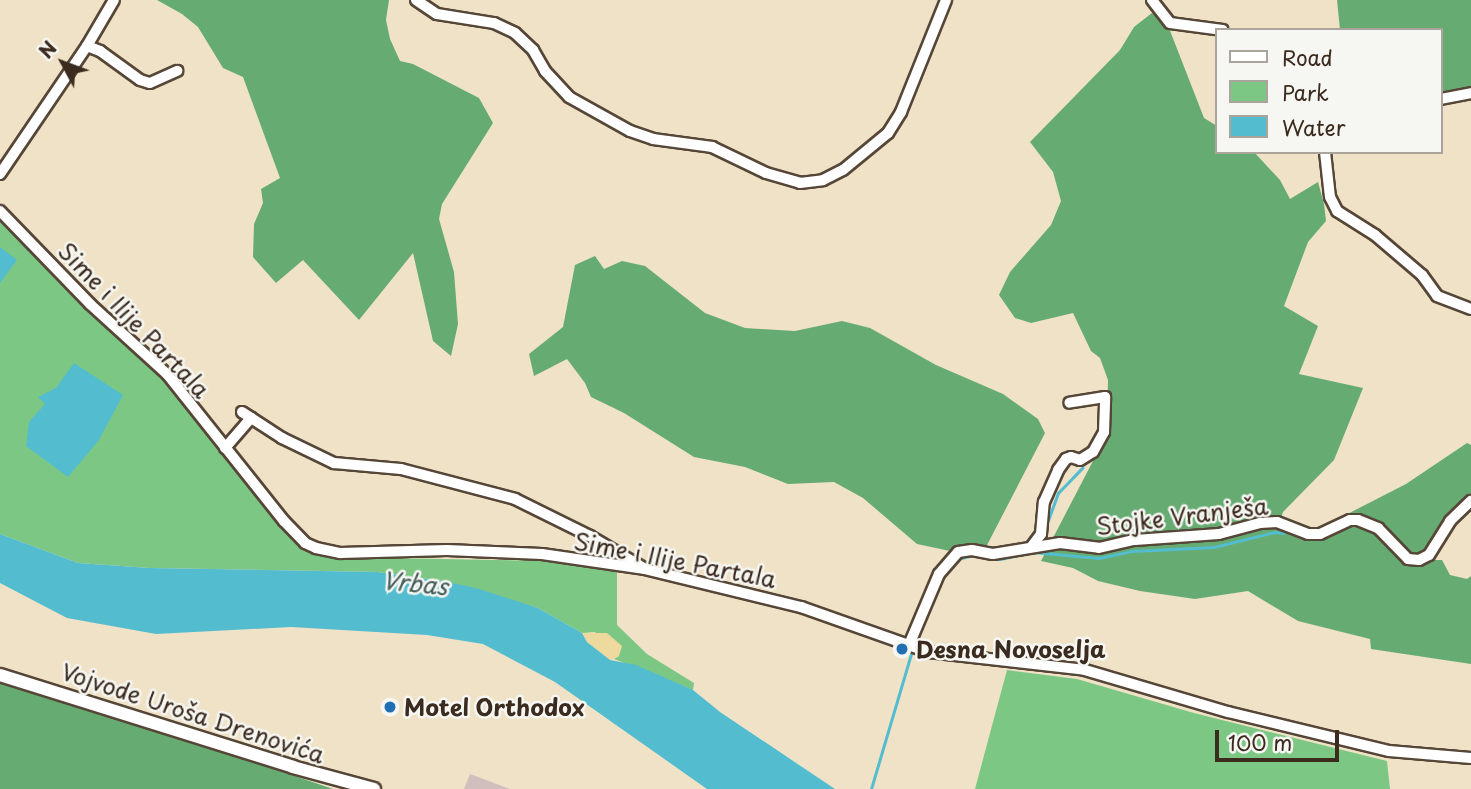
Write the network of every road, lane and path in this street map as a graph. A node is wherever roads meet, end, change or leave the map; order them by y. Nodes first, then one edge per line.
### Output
1 (114, 0) edge
2 (416, 0) edge
3 (946, 0) edge
4 (1152, 0) edge
5 (1216, 29) edge
6 (86, 46) junction
7 (177, 71) dead end
8 (1471, 93) edge
9 (1443, 99) edge
10 (1325, 154) edge
11 (0, 174) edge
12 (0, 211) edge
13 (1471, 309) edge
14 (1069, 403) dead end
15 (242, 412) dead end
16 (251, 418) junction
17 (225, 447) junction
18 (1471, 501) edge
19 (1031, 546) junction
20 (645, 569) junction
21 (909, 645) junction
22 (0, 675) edge
23 (1471, 758) edge
24 (373, 789) edge

1 - 6 street
2 - 3 street
4 - 5 street
6 - 7 street
6 - 11 street
8 - 9 street
10 - 13 street
12 - 17 street, Sime i Ilije Partala
14 - 19 street
15 - 16 street
16 - 17 street
16 - 20 street
17 - 20 street, Sime i Ilije Partala
18 - 19 street, Stojke Vranješa
19 - 21 street, Stojke Vranješa
20 - 21 street, Sime i Ilije Partala
21 - 23 street, Sime i Ilije Partala
22 - 24 main road, Vojvode Uroša Drenovića

